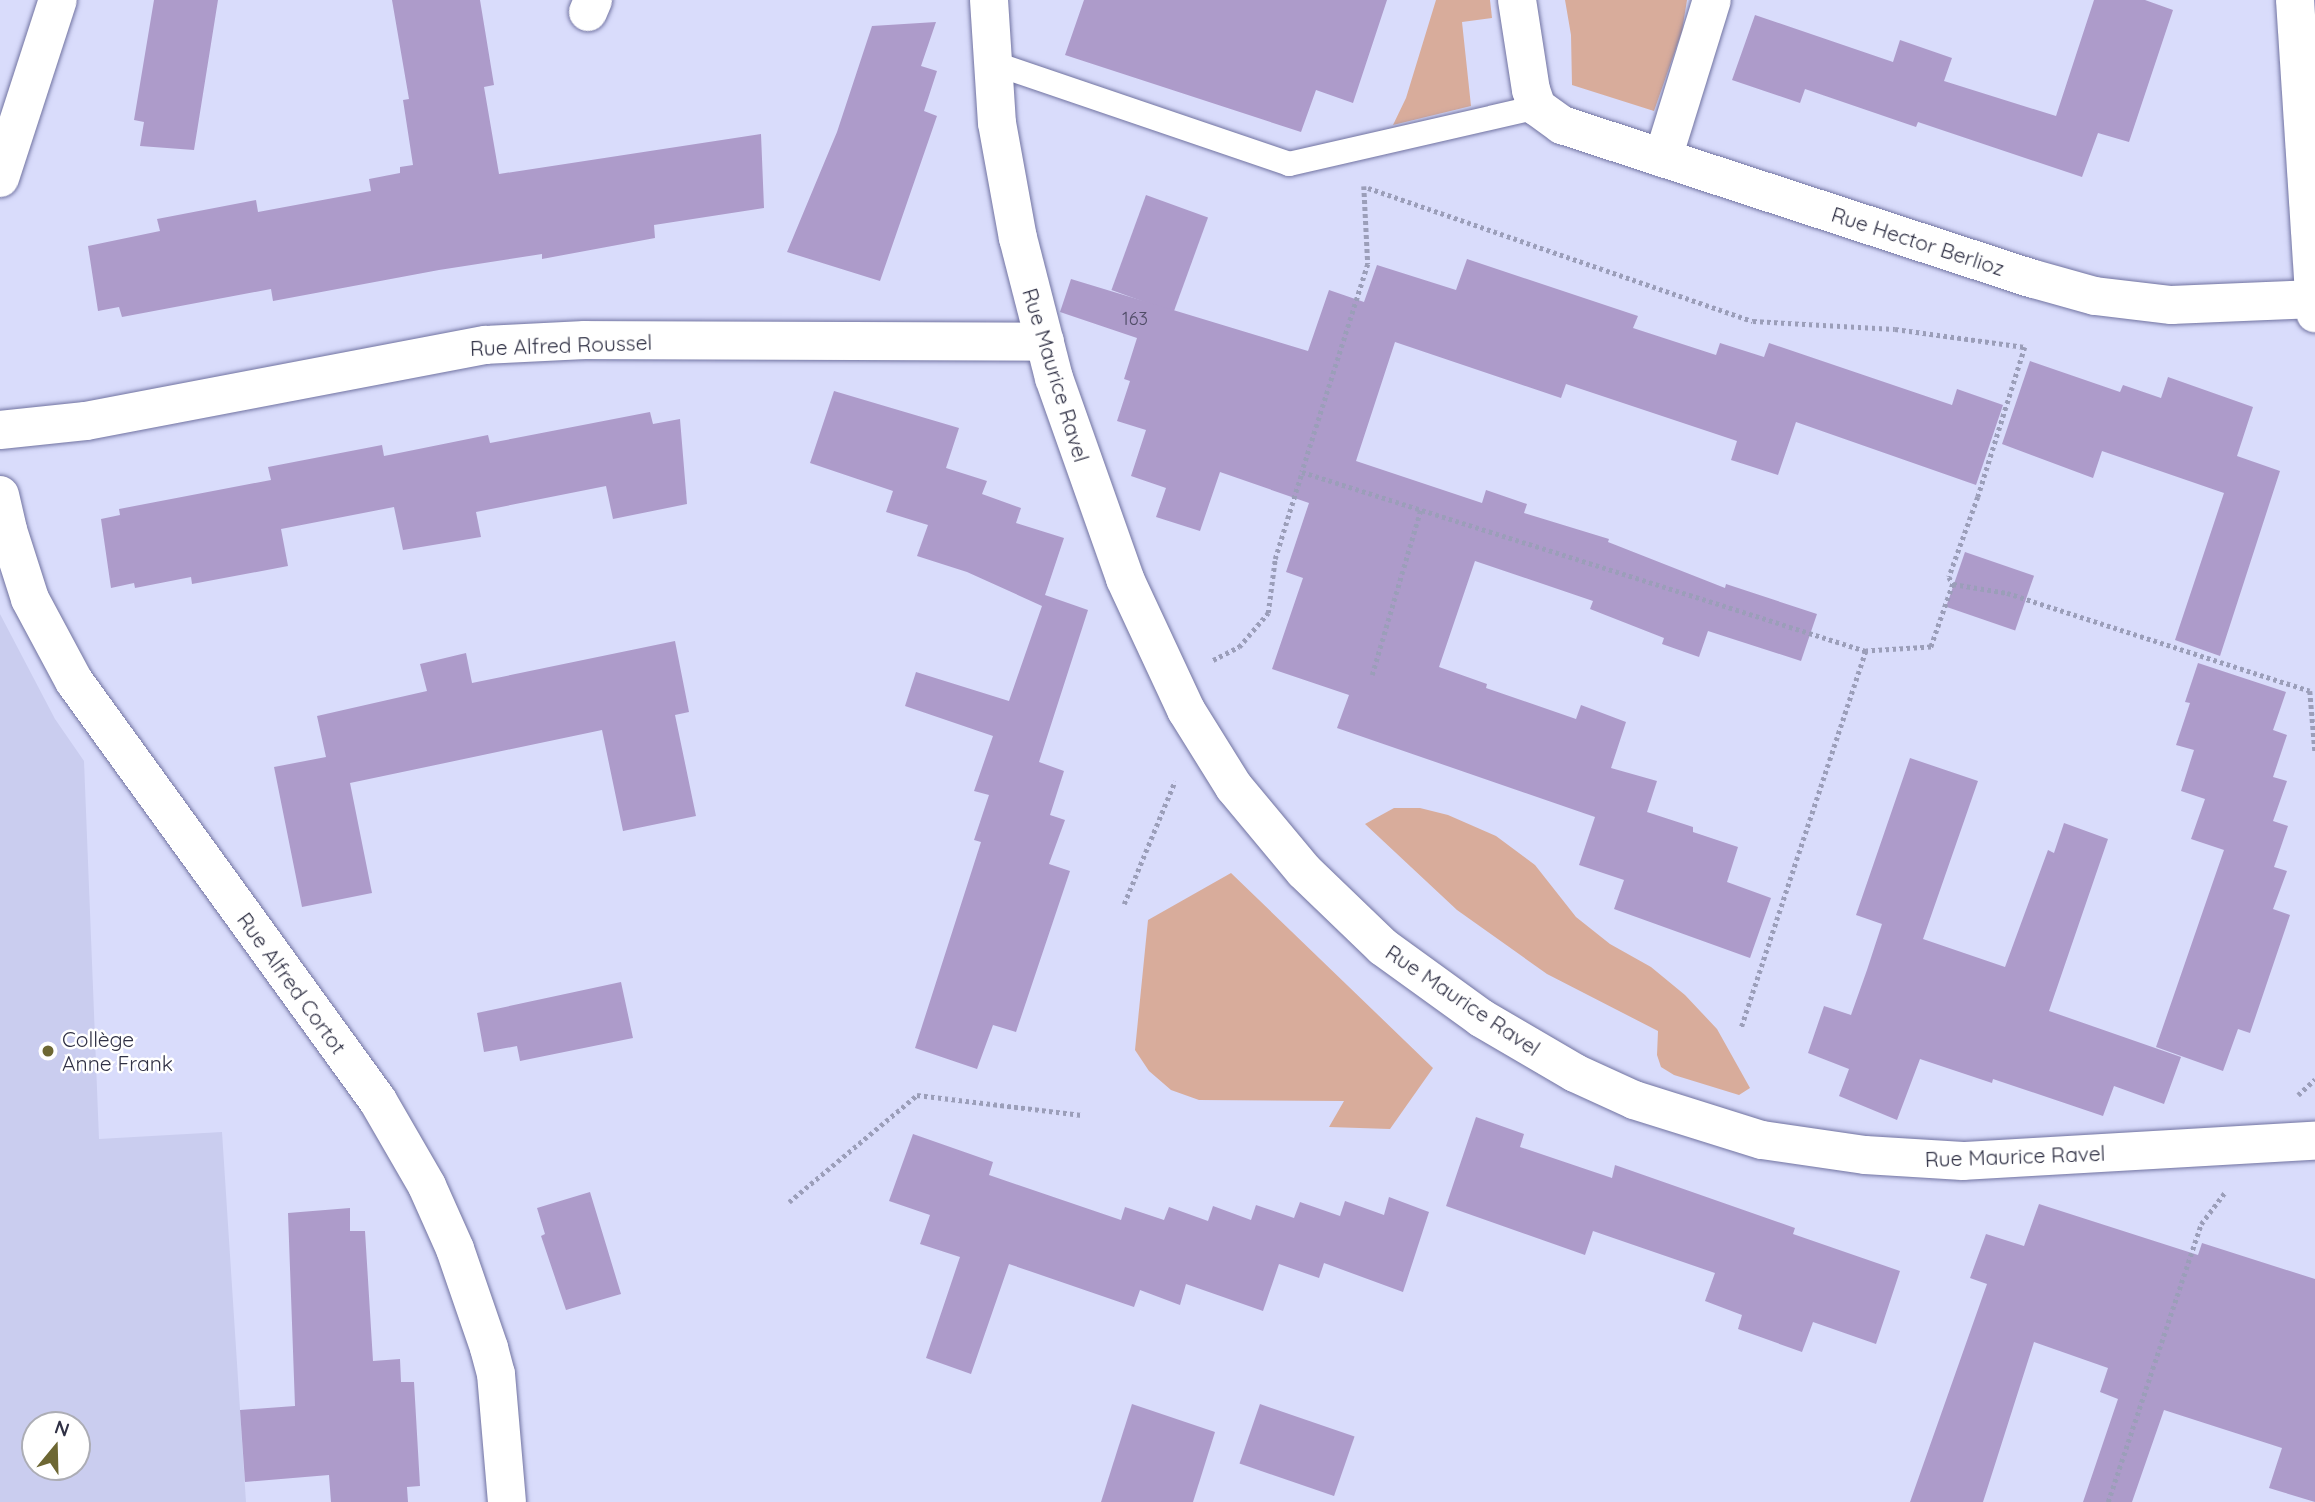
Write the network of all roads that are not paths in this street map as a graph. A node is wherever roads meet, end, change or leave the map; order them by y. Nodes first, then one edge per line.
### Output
1 (58, 0) edge
2 (989, 0) edge
3 (1517, 0) edge
4 (1713, 0) edge
5 (2295, 0) edge
6 (993, 63) junction
7 (1538, 107) junction
8 (1663, 158) junction
9 (0, 178) edge
10 (2315, 303) edge
11 (1045, 342) junction
12 (0, 430) edge
13 (0, 495) edge
14 (2315, 1141) edge
15 (507, 1502) edge

1 - 9 street
2 - 6 street, Rue Maurice Ravel
3 - 7 street
4 - 8 street
5 - 10 street
6 - 7 lane
6 - 11 street, Rue Maurice Ravel
7 - 8 street, Rue Hector Berlioz
8 - 10 street, Rue Hector Berlioz
11 - 12 street, Rue Alfred Roussel
11 - 14 street, Rue Maurice Ravel
13 - 15 street, Rue Alfred Cortot

